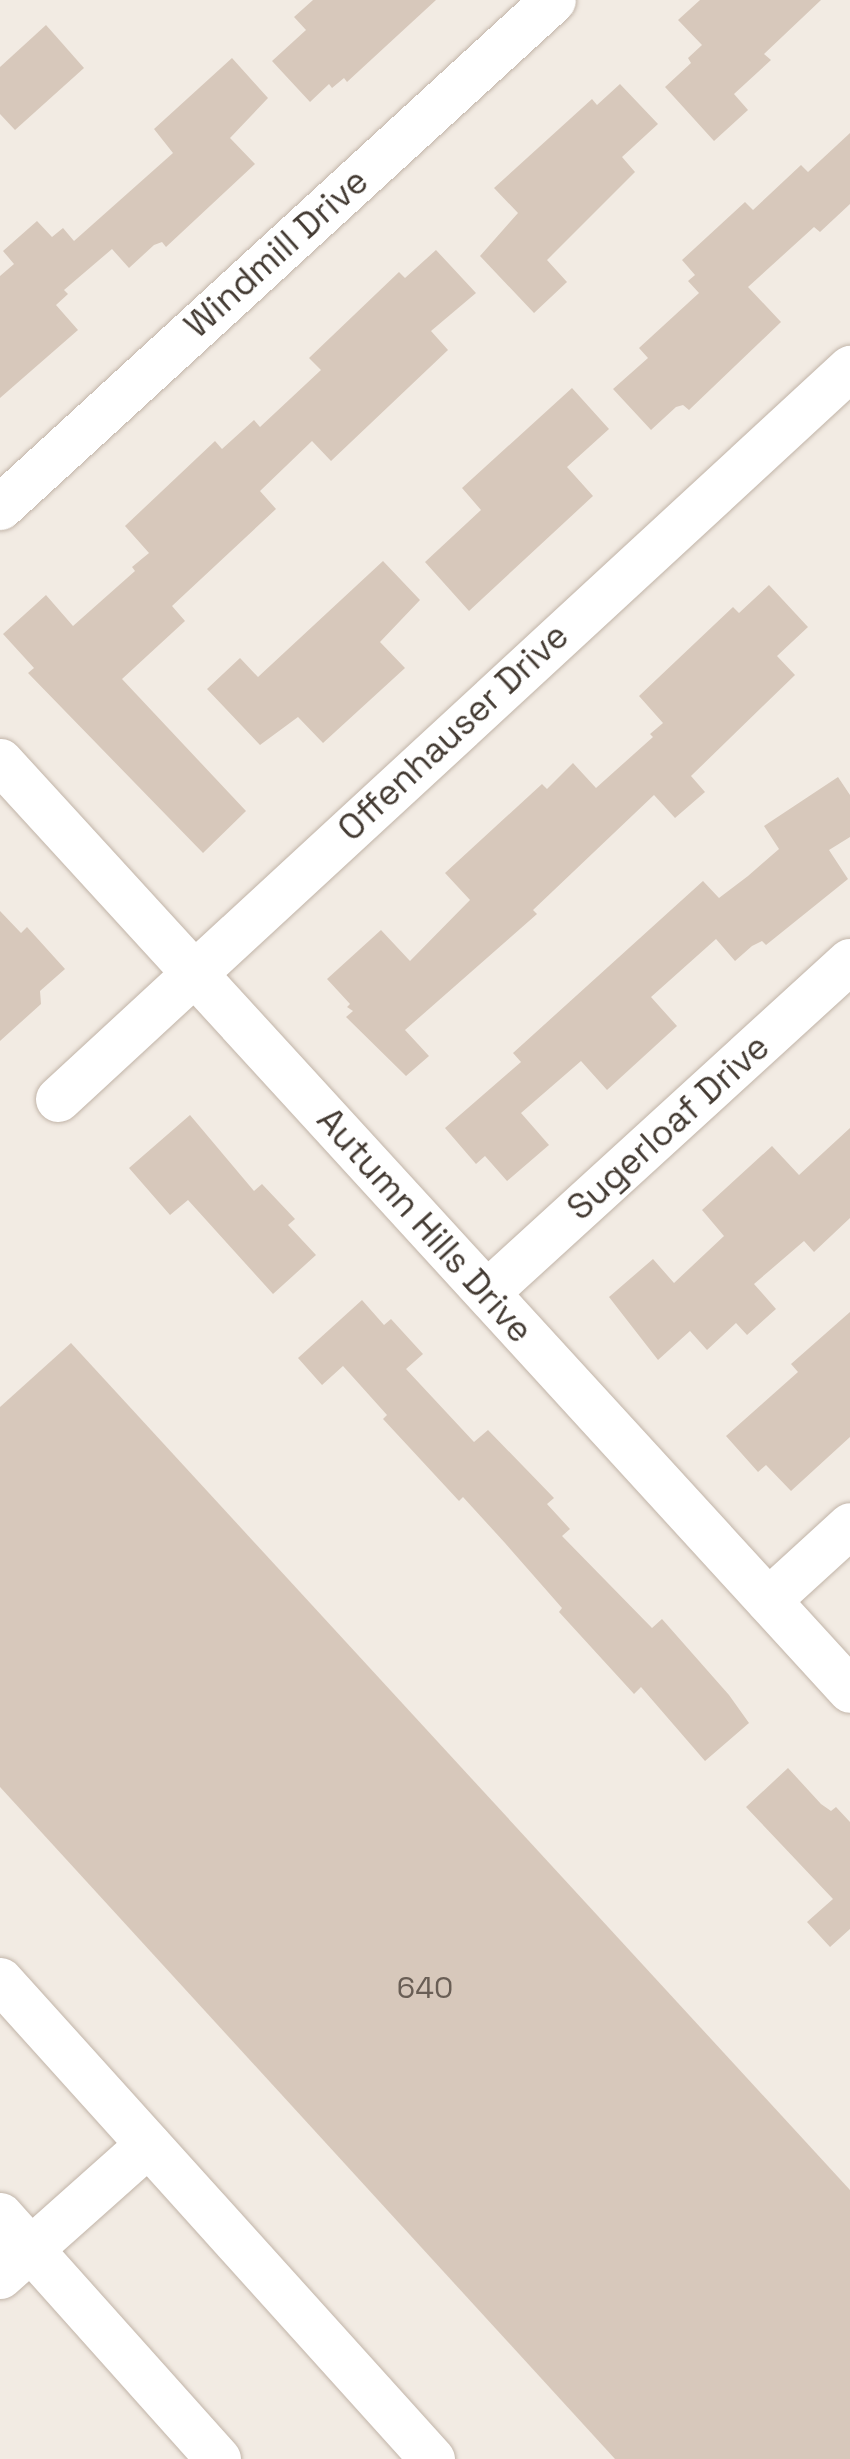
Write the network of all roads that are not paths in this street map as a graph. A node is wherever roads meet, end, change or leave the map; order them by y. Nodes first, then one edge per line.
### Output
1 (553, 0) edge
2 (850, 368) edge
3 (0, 506) edge
4 (0, 761) edge
5 (850, 961) edge
6 (192, 971) junction
7 (58, 1099) dead end
8 (487, 1292) junction
9 (850, 1524) edge
10 (768, 1600) junction
11 (850, 1690) edge
12 (0, 1980) edge
13 (148, 2144) junction
14 (0, 2216) edge
15 (15, 2263) edge
16 (218, 2459) edge
17 (432, 2459) edge

1 - 3 street, Windmill Drive
2 - 6 street, Offenhauser Drive
4 - 6 street, Autumn Hills Drive
5 - 8 street, Sugerloaf Drive
6 - 7 street, Offenhauser Drive
6 - 8 street, Autumn Hills Drive
8 - 10 street, Autumn Hills Drive
9 - 10 street
10 - 11 street, Autumn Hills Drive
12 - 13 street
13 - 15 street
13 - 17 street
14 - 15 street
15 - 16 street

